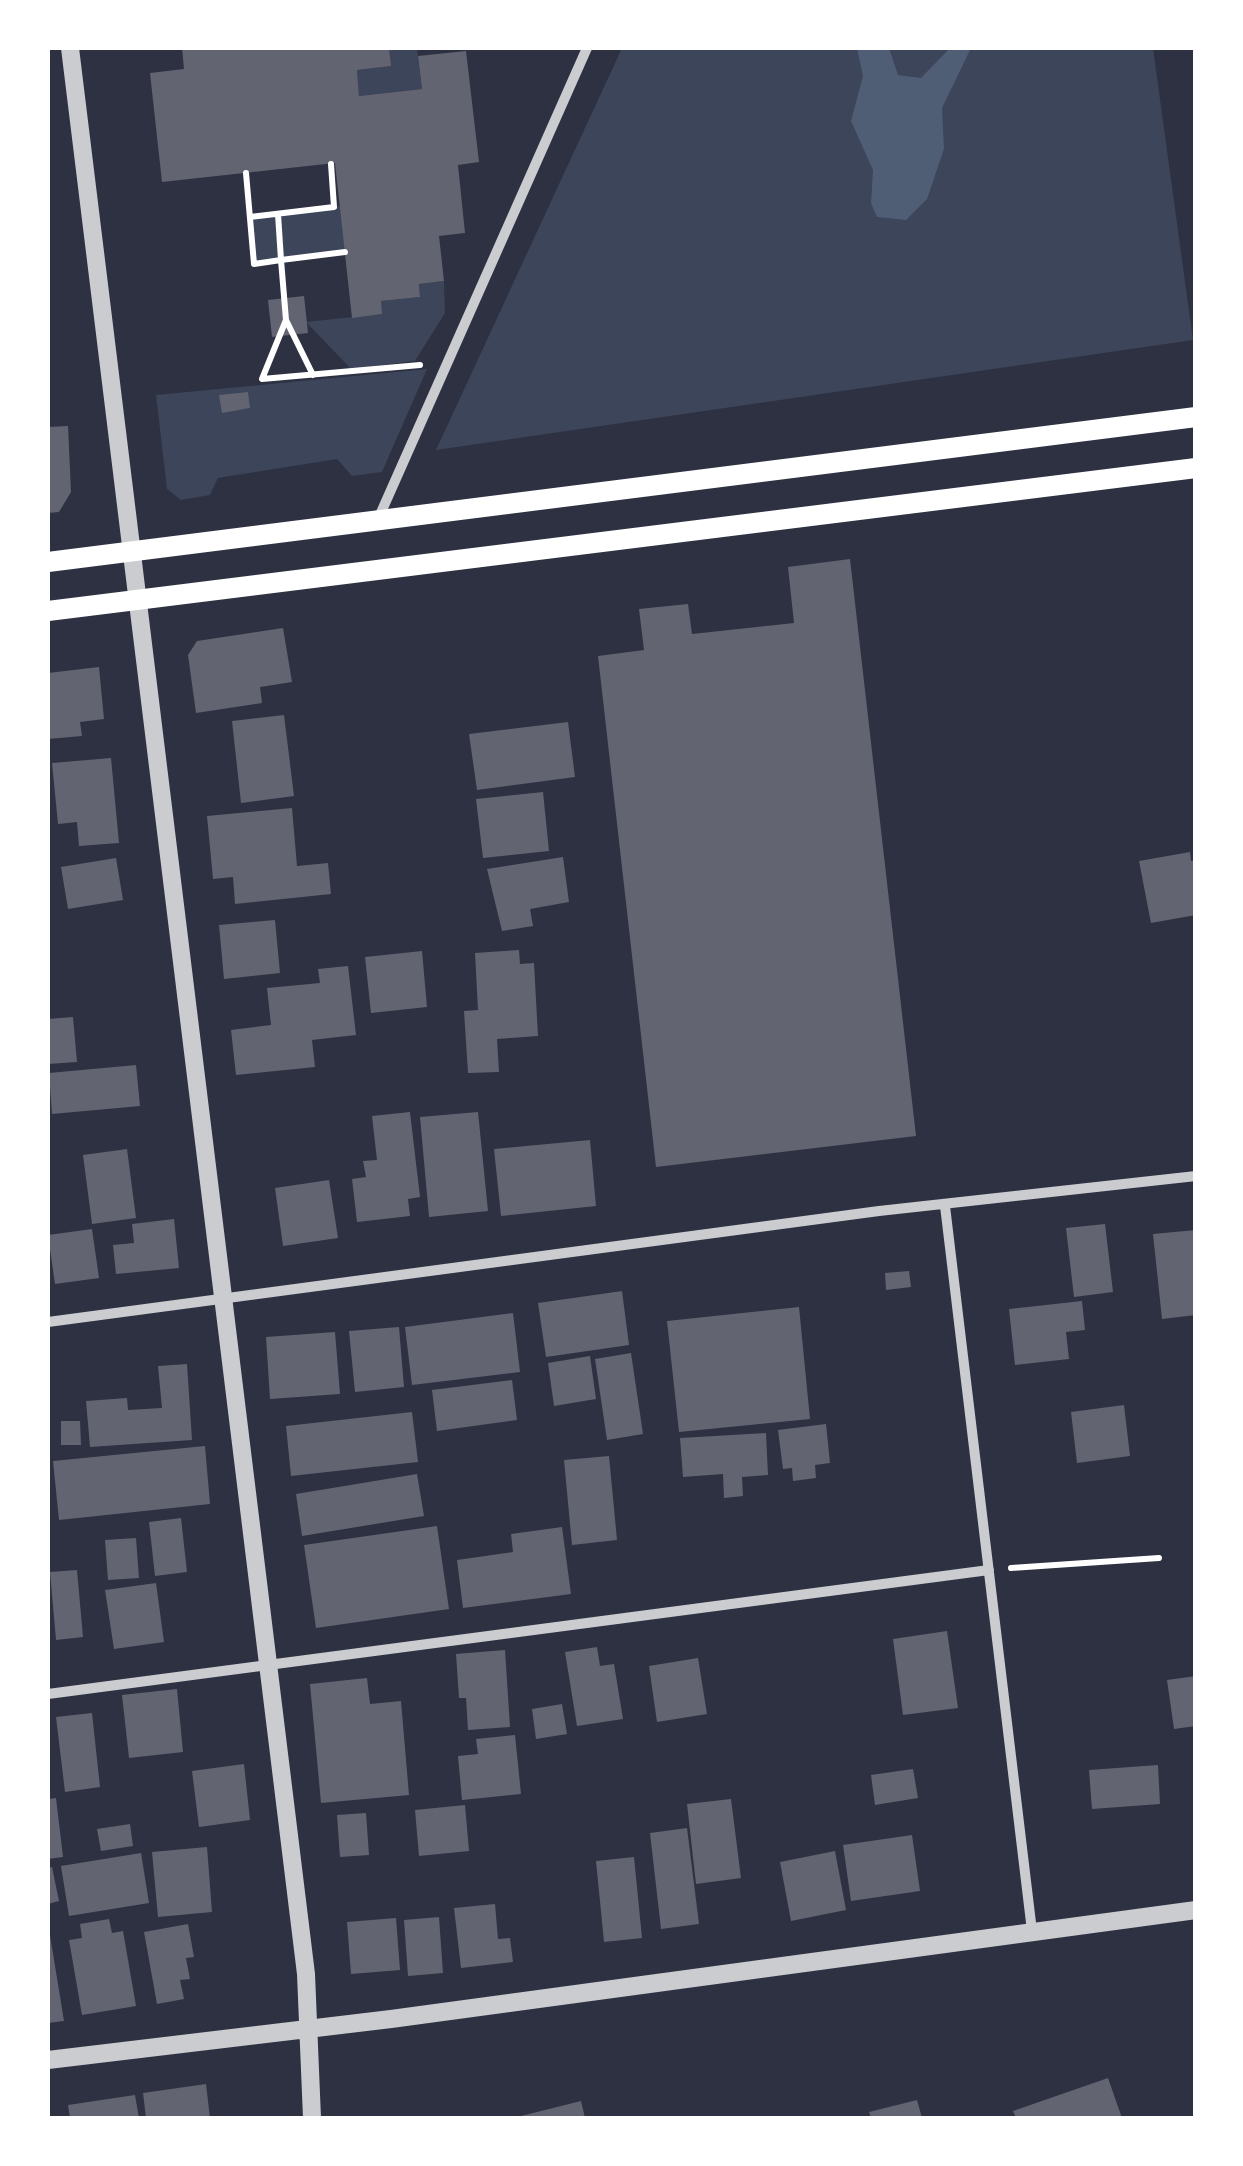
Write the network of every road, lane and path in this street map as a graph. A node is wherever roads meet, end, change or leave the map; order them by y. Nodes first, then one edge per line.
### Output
1 (70, 48) edge
2 (587, 48) edge
3 (330, 164) dead end
4 (246, 174) dead end
5 (278, 214) junction
6 (250, 217) junction
7 (345, 252) dead end
8 (281, 260) junction
9 (286, 320) junction
10 (432, 348) dead end
11 (313, 375) junction
12 (1196, 418) edge
13 (1196, 468) edge
14 (379, 517) junction
15 (129, 549) junction
16 (48, 562) edge
17 (136, 600) junction
18 (48, 612) edge
19 (1196, 1176) edge
20 (945, 1206) junction
21 (227, 1299) junction
22 (48, 1322) edge
23 (1159, 1558) dead end
24 (989, 1570) junction
25 (268, 1668) junction
26 (48, 1694) edge
27 (1196, 1910) edge
28 (1032, 1930) junction
29 (310, 2027) junction
30 (48, 2060) edge
31 (312, 2118) edge

1 - 15 street
2 - 14 street
3 - 5 path
4 - 6 path
5 - 6 path
5 - 8 path
6 - 8 path
7 - 8 path
8 - 9 path
9 - 11 path
9 - 11 path
10 - 11 path
12 - 14 main road
13 - 17 main road
14 - 15 main road
15 - 16 main road
15 - 17 street
17 - 18 main road
17 - 21 street
19 - 20 street
20 - 21 street
20 - 24 street
21 - 22 street
21 - 25 street
23 - 24 path
24 - 25 street
24 - 28 street
25 - 26 street
25 - 29 street
27 - 28 street
28 - 29 street
29 - 30 street
29 - 31 street

